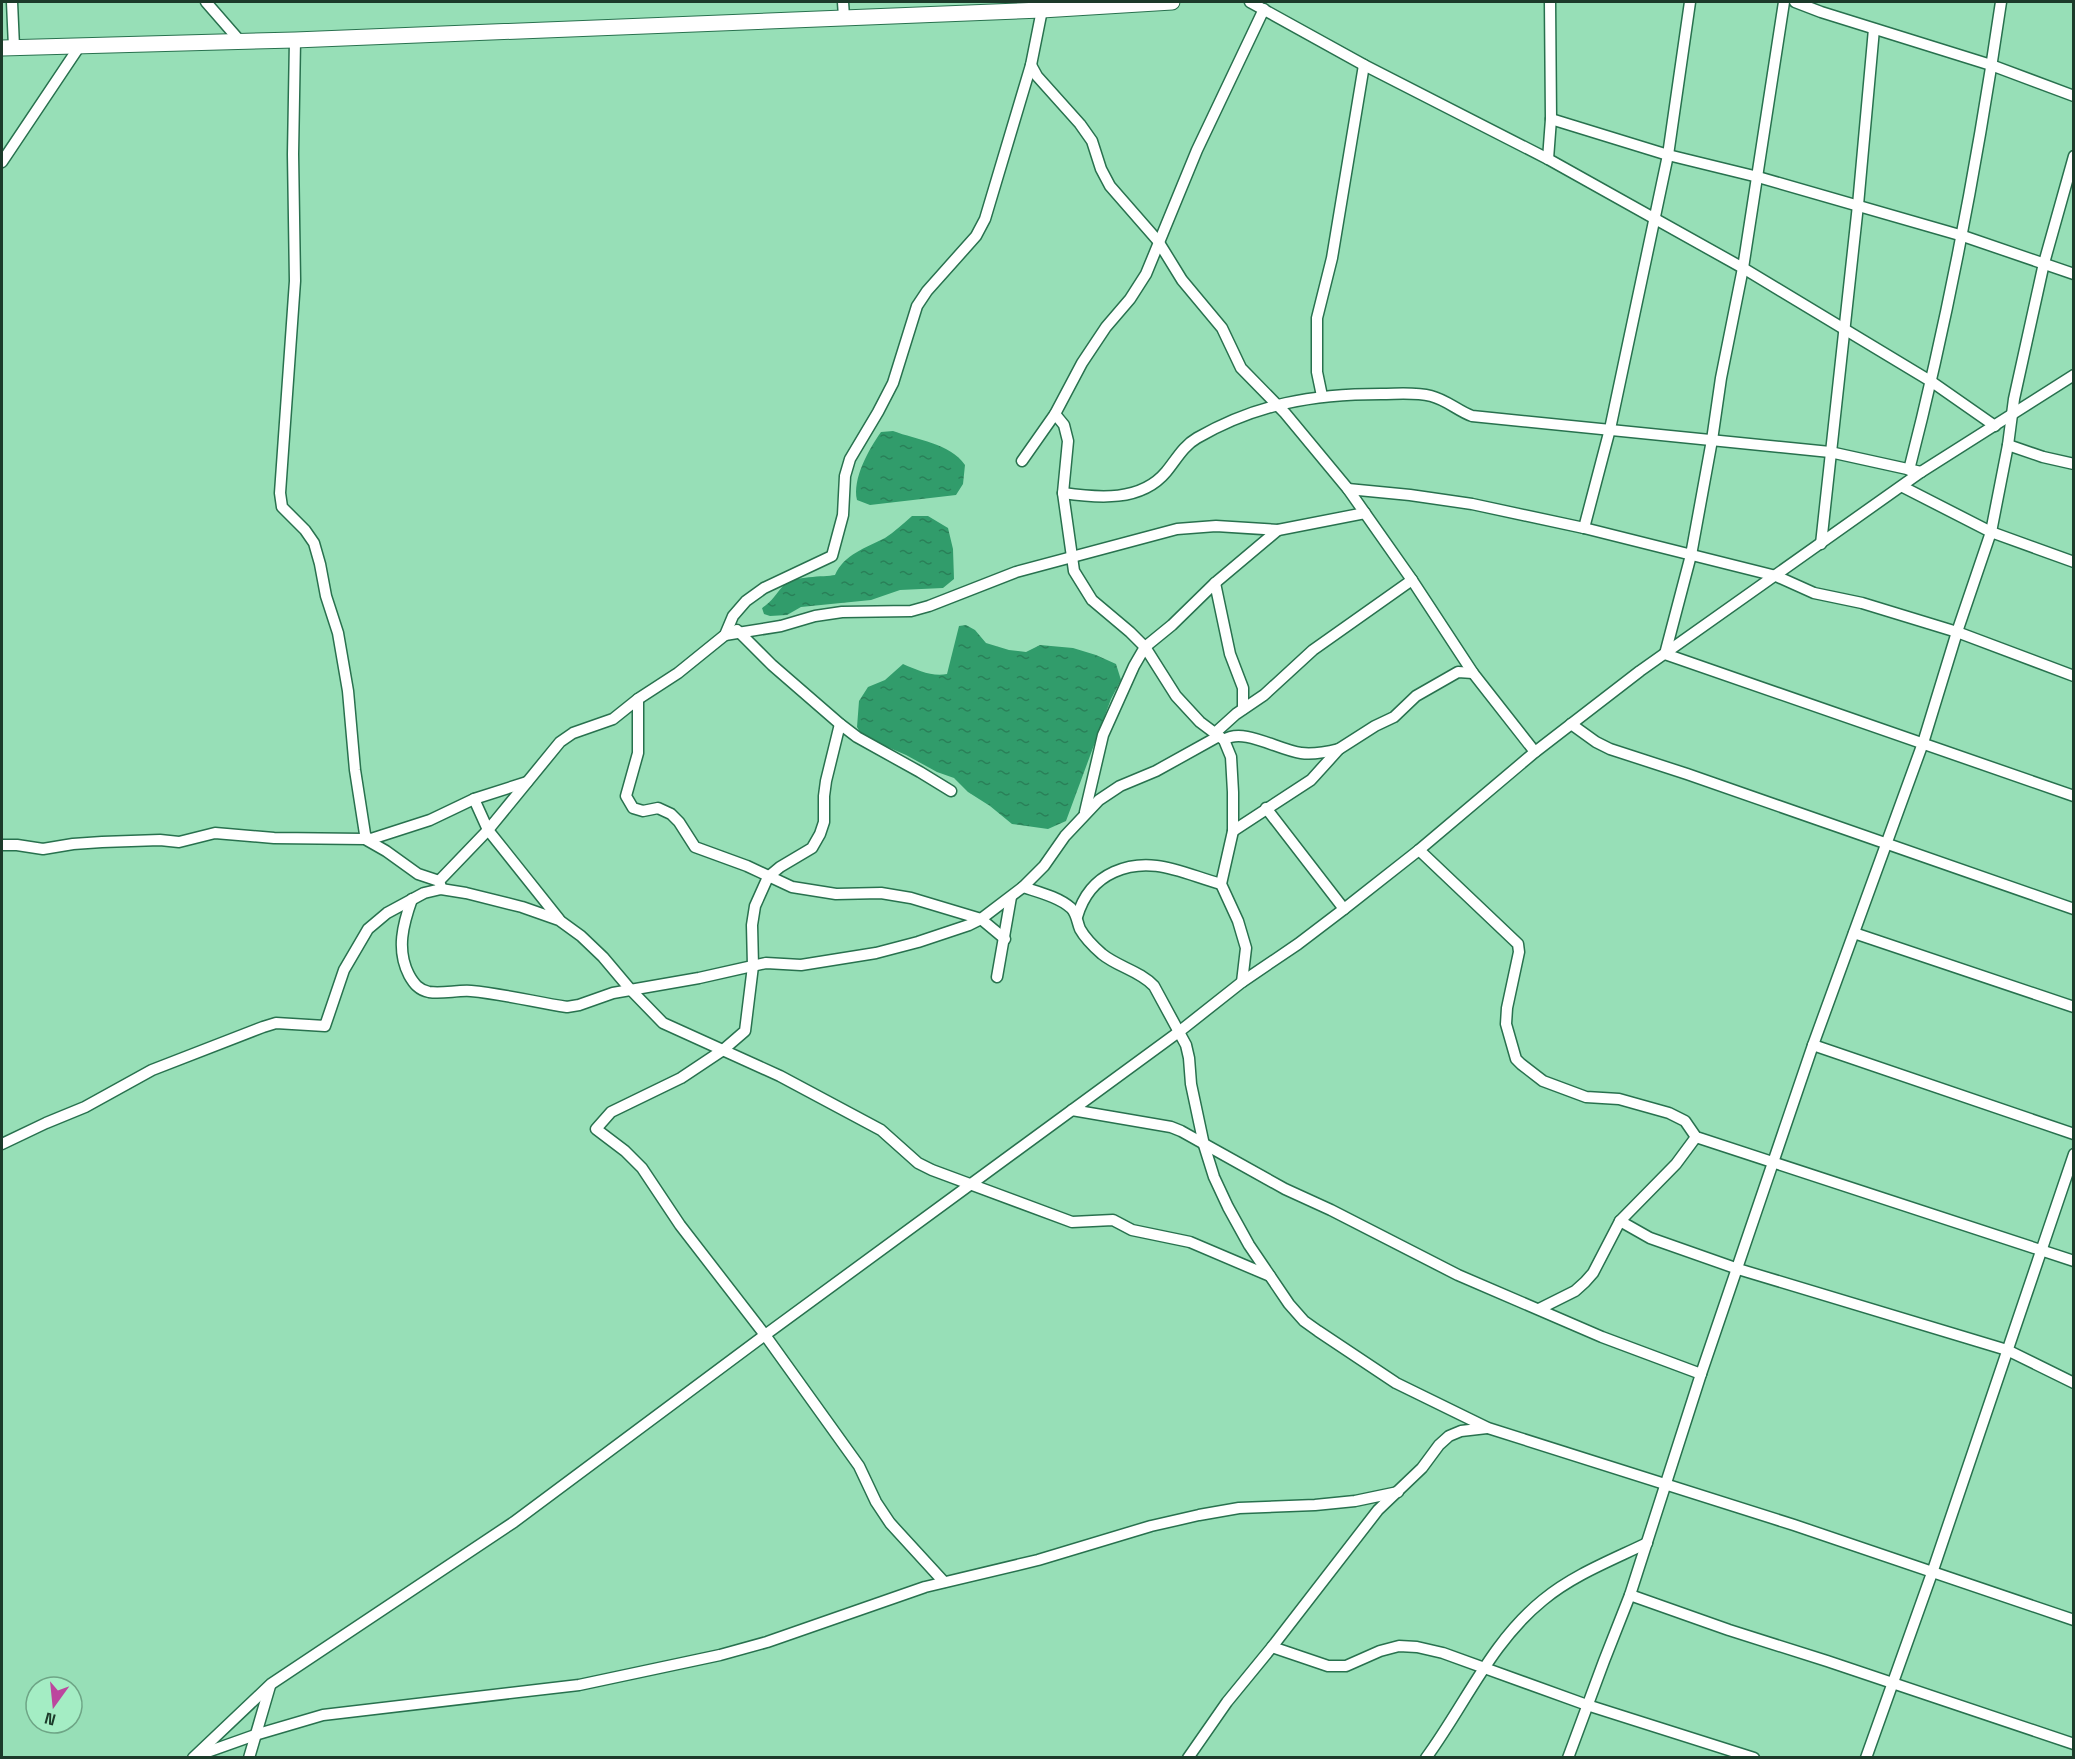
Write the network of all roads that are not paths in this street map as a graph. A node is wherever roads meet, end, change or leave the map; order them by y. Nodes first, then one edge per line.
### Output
1 (12, 2) edge
2 (206, 2) edge
3 (843, 2) edge
4 (1172, 2) edge
5 (1250, 2) edge
6 (1550, 2) edge
7 (1690, 2) edge
8 (1784, 2) edge
9 (1795, 2) edge
10 (2001, 2) edge
11 (1134, 3) edge
12 (1264, 9) junction
13 (1042, 10) junction
14 (844, 17) junction
15 (1874, 29) junction
16 (295, 40) junction
17 (240, 41) junction
18 (79, 47) junction
19 (8, 48) edge
20 (1991, 64) junction
21 (1031, 65) junction
22 (1364, 65) junction
23 (2073, 96) edge
24 (1551, 119) junction
25 (1668, 155) junction
26 (2073, 156) edge
27 (1548, 159) junction
28 (2, 162) edge
29 (1758, 177) junction
30 (1858, 205) junction
31 (1655, 219) junction
32 (1963, 236) junction
33 (1158, 241) junction
34 (2044, 263) junction
35 (1743, 268) junction
36 (2073, 274) edge
37 (1844, 330) junction
38 (2073, 375) edge
39 (1932, 382) junction
40 (1322, 396) junction
41 (1276, 404) junction
42 (1055, 414) junction
43 (2012, 414) junction
44 (1995, 426) junction
45 (1610, 429) junction
46 (1712, 440) junction
47 (2008, 445) junction
48 (1830, 452) junction
49 (1022, 462) dead end
50 (2073, 464) edge
51 (1909, 470) junction
52 (1921, 472) junction
53 (1903, 487) junction
54 (1348, 489) junction
55 (1063, 493) junction
56 (1365, 513) junction
57 (1584, 528) junction
58 (1278, 530) junction
59 (1991, 532) junction
60 (1821, 544) junction
61 (1690, 555) junction
62 (1071, 558) junction
63 (2073, 562) edge
64 (1776, 576) junction
65 (1412, 580) junction
66 (1215, 583) junction
67 (730, 623) junction
68 (740, 632) junction
69 (1957, 632) junction
70 (725, 635) junction
71 (1145, 647) junction
72 (1665, 654) junction
73 (1473, 673) junction
74 (2073, 676) edge
75 (638, 699) junction
76 (1243, 709) junction
77 (840, 724) junction
78 (1571, 724) junction
79 (1219, 736) junction
80 (1923, 743) junction
81 (1339, 749) junction
82 (1535, 752) junction
83 (527, 782) junction
84 (951, 791) dead end
85 (2073, 796) edge
86 (474, 799) junction
87 (1266, 808) junction
88 (1084, 815) junction
89 (488, 830) junction
90 (1233, 831) junction
91 (368, 840) junction
92 (1886, 844) junction
93 (2, 845) edge
94 (1419, 850) junction
95 (768, 877) junction
96 (1221, 884) junction
97 (440, 885) junction
98 (1023, 887) junction
99 (1011, 897) junction
100 (412, 899) junction
101 (1344, 909) junction
102 (2073, 909) edge
103 (1077, 917) junction
104 (981, 919) junction
105 (559, 920) junction
106 (1854, 933) junction
107 (1005, 939) junction
108 (753, 966) junction
109 (997, 977) dead end
110 (1242, 982) junction
111 (630, 989) junction
112 (2073, 1007) edge
113 (1180, 1031) junction
114 (1813, 1045) junction
115 (723, 1050) junction
116 (1072, 1110) junction
117 (2073, 1134) edge
118 (1696, 1137) junction
119 (2, 1144) edge
120 (1204, 1145) junction
121 (2073, 1154) edge
122 (1773, 1162) junction
123 (972, 1184) junction
124 (1620, 1221) junction
125 (2040, 1249) junction
126 (2073, 1261) edge
127 (1738, 1269) junction
128 (1270, 1276) junction
129 (1539, 1310) junction
130 (765, 1335) junction
131 (2007, 1350) junction
132 (1701, 1374) junction
133 (2073, 1383) edge
134 (1488, 1428) junction
135 (1666, 1485) junction
136 (1398, 1492) junction
137 (1647, 1543) junction
138 (1932, 1573) junction
139 (944, 1582) junction
140 (1630, 1595) junction
141 (2073, 1620) edge
142 (1272, 1647) junction
143 (1484, 1667) junction
144 (1893, 1683) junction
145 (271, 1684) junction
146 (1587, 1705) junction
147 (255, 1735) junction
148 (2073, 1744) edge
149 (193, 1758) edge
150 (249, 1758) edge
151 (1188, 1758) edge
152 (1426, 1758) edge
153 (1568, 1758) edge
154 (1754, 1758) edge
155 (1866, 1758) edge

1 - 19 street
2 - 17 street
3 - 14 street
4 - 11 main road
5 - 12 street
6 - 24 street
7 - 25 street
8 - 29 street
9 - 15 street
10 - 20 street
11 - 13 main road
12 - 22 street
12 - 33 street
13 - 14 main road
13 - 21 street
14 - 16 main road
15 - 20 street
15 - 30 street
16 - 17 main road
16 - 91 street
17 - 18 main road
18 - 19 main road
18 - 28 street
20 - 23 street
20 - 32 street
21 - 33 street
21 - 67 street
22 - 27 street
22 - 40 street
24 - 25 street
24 - 27 street
25 - 29 street
25 - 31 street
26 - 34 street
27 - 31 street
29 - 30 street
29 - 35 street
30 - 32 street
30 - 37 street
31 - 35 street
31 - 45 street
32 - 34 street
32 - 39 street
33 - 41 street
33 - 42 street
34 - 36 street
34 - 43 street
35 - 37 street
35 - 46 street
37 - 39 street
37 - 48 street
38 - 43 street
39 - 44 street
39 - 51 street
40 - 41 street
40 - 45 street
41 - 54 street
41 - 55 street
42 - 49 street
42 - 55 street
43 - 44 street
43 - 47 street
44 - 52 street
45 - 46 street
45 - 57 street
46 - 48 street
46 - 61 street
47 - 50 street
47 - 59 street
48 - 51 street
48 - 60 street
51 - 52 street
52 - 53 street
53 - 59 street
53 - 60 street
54 - 56 street
54 - 57 street
55 - 62 street
56 - 58 street
56 - 65 street
57 - 61 street
58 - 62 street
58 - 66 street
59 - 63 street
59 - 69 street
60 - 64 street
61 - 64 street
61 - 72 street
62 - 68 street
62 - 71 street
64 - 69 street
64 - 72 street
65 - 73 street
65 - 76 street
66 - 71 street
66 - 76 street
67 - 68 street
67 - 70 street
68 - 70 street
68 - 77 street
69 - 74 street
69 - 80 street
70 - 75 street
71 - 79 street
71 - 88 street
72 - 78 street
72 - 80 street
73 - 81 street
73 - 82 street
75 - 83 street
75 - 95 street
76 - 79 street
77 - 84 street
77 - 95 street
78 - 82 street
78 - 92 street
79 - 81 street
79 - 88 street
79 - 90 street
80 - 85 street
80 - 92 street
81 - 87 street
82 - 94 street
83 - 86 street
83 - 89 street
86 - 89 street
86 - 91 street
87 - 90 street
87 - 101 street
88 - 98 street
89 - 97 street
89 - 105 street
90 - 96 street
91 - 93 street
91 - 97 street
92 - 102 street
92 - 106 street
94 - 101 street
94 - 118 street
95 - 104 street
95 - 108 street
96 - 103 street
96 - 110 street
97 - 100 street
97 - 105 street
98 - 99 street
98 - 103 street
99 - 104 street
99 - 107 street
100 - 111 street
100 - 119 street
101 - 110 street
103 - 113 street
104 - 107 street
104 - 108 street
105 - 111 street
106 - 112 street
106 - 114 street
107 - 109 street
108 - 111 street
108 - 115 street
110 - 113 street
111 - 115 street
113 - 116 street
113 - 120 street
114 - 117 street
114 - 122 street
115 - 123 street
115 - 130 street
116 - 120 street
116 - 123 street
118 - 122 street
118 - 124 street
120 - 128 street
120 - 129 street
121 - 125 street
122 - 125 street
122 - 127 street
123 - 128 street
123 - 130 street
124 - 127 street
124 - 129 street
125 - 126 street
125 - 131 street
127 - 131 street
127 - 132 street
128 - 134 street
129 - 132 street
130 - 139 street
130 - 145 street
131 - 133 street
131 - 138 street
132 - 135 street
134 - 135 street
134 - 136 street
135 - 137 street
135 - 138 street
136 - 139 street
136 - 142 street
137 - 140 street
137 - 143 street
138 - 141 street
138 - 144 street
139 - 147 street
140 - 144 street
140 - 146 street
142 - 143 street
142 - 151 street
143 - 146 street
143 - 152 street
144 - 148 street
144 - 155 street
145 - 147 street
145 - 149 street
146 - 153 street
146 - 154 street
147 - 149 street
147 - 150 street

